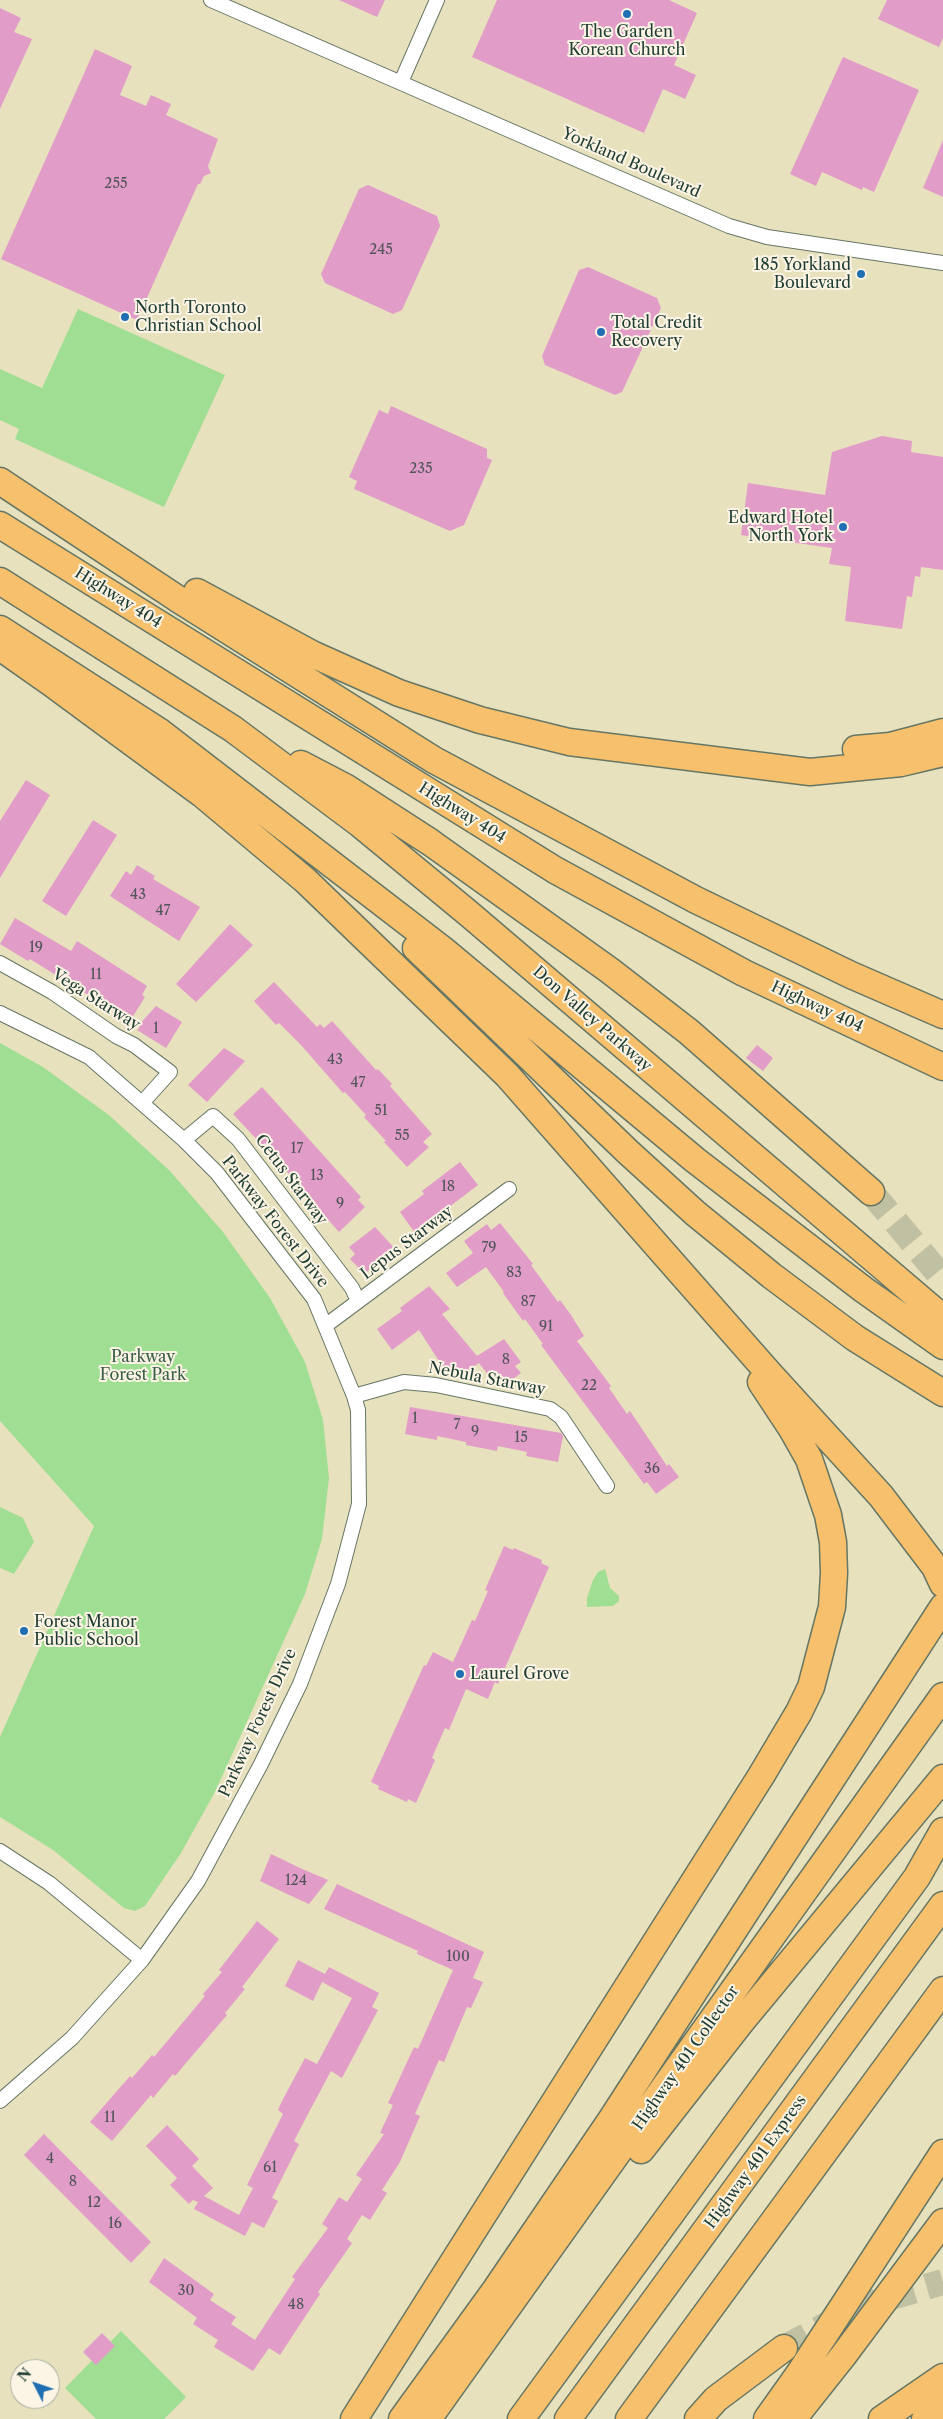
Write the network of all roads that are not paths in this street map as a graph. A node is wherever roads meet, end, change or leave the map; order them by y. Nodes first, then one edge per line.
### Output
1 (212, 0) edge
2 (437, 0) edge
3 (401, 82) junction
4 (943, 263) edge
5 (0, 481) edge
6 (23, 496) junction
7 (0, 525) edge
8 (0, 581) edge
9 (0, 629) edge
10 (0, 647) edge
11 (234, 729) junction
12 (943, 732) edge
13 (943, 753) edge
14 (684, 758) junction
15 (320, 855) junction
16 (0, 963) edge
17 (0, 1013) edge
18 (943, 1015) edge
19 (943, 1067) edge
20 (142, 1103) junction
21 (184, 1140) junction
22 (509, 1190) dead end
23 (871, 1192) tunnel mouth
24 (691, 1284) junction
25 (358, 1301) junction
26 (943, 1318) edge
27 (325, 1326) junction
28 (943, 1346) edge
29 (943, 1393) edge
30 (354, 1396) junction
31 (607, 1486) dead end
32 (943, 1584) edge
33 (943, 1608) edge
34 (943, 1696) edge
35 (943, 1778) edge
36 (943, 1832) edge
37 (0, 1851) edge
38 (943, 1905) edge
39 (142, 1960) junction
40 (943, 1990) edge
41 (0, 2101) edge
42 (943, 2153) edge
43 (943, 2222) edge
44 (784, 2348) tunnel mouth
45 (943, 2377) edge
46 (943, 2406) edge
47 (431, 2415) edge
48 (354, 2419) edge
49 (402, 2419) edge
50 (521, 2419) edge
51 (568, 2419) edge
52 (629, 2419) edge
53 (698, 2419) edge
54 (767, 2419) edge
55 (793, 2419) edge
56 (882, 2419) edge
57 (925, 2419) edge

1 - 3 street, Yorkland Boulevard
2 - 3 street
3 - 4 street, Yorkland Boulevard
5 - 6 highway, Highway 404
6 - 14 highway
6 - 18 highway, Highway 404
7 - 19 highway, Highway 404
8 - 11 highway
9 - 15 highway
10 - 24 highway
11 - 23 highway
11 - 26 highway, Don Valley Parkway
12 - 14 highway
13 - 14 highway
15 - 28 highway
15 - 29 highway
16 - 20 street, Vega Starway
17 - 20 street, Parkway Forest Drive
20 - 21 street, Parkway Forest Drive
21 - 25 street, Cetus Starway
21 - 27 street, Parkway Forest Drive
22 - 25 street, Lepus Starway
24 - 32 highway
24 - 48 highway
25 - 27 street, Lepus Starway
27 - 30 street, Parkway Forest Drive
30 - 31 street, Nebula Starway
30 - 39 street, Parkway Forest Drive
33 - 49 highway
34 - 47 highway, Highway 401 Collector
35 - 47 highway
36 - 50 highway
37 - 39 street
38 - 51 highway, Highway 401 Express
39 - 41 street, Parkway Forest Drive
40 - 52 highway
42 - 54 highway
43 - 55 highway
44 - 53 highway
45 - 56 highway
46 - 57 highway

